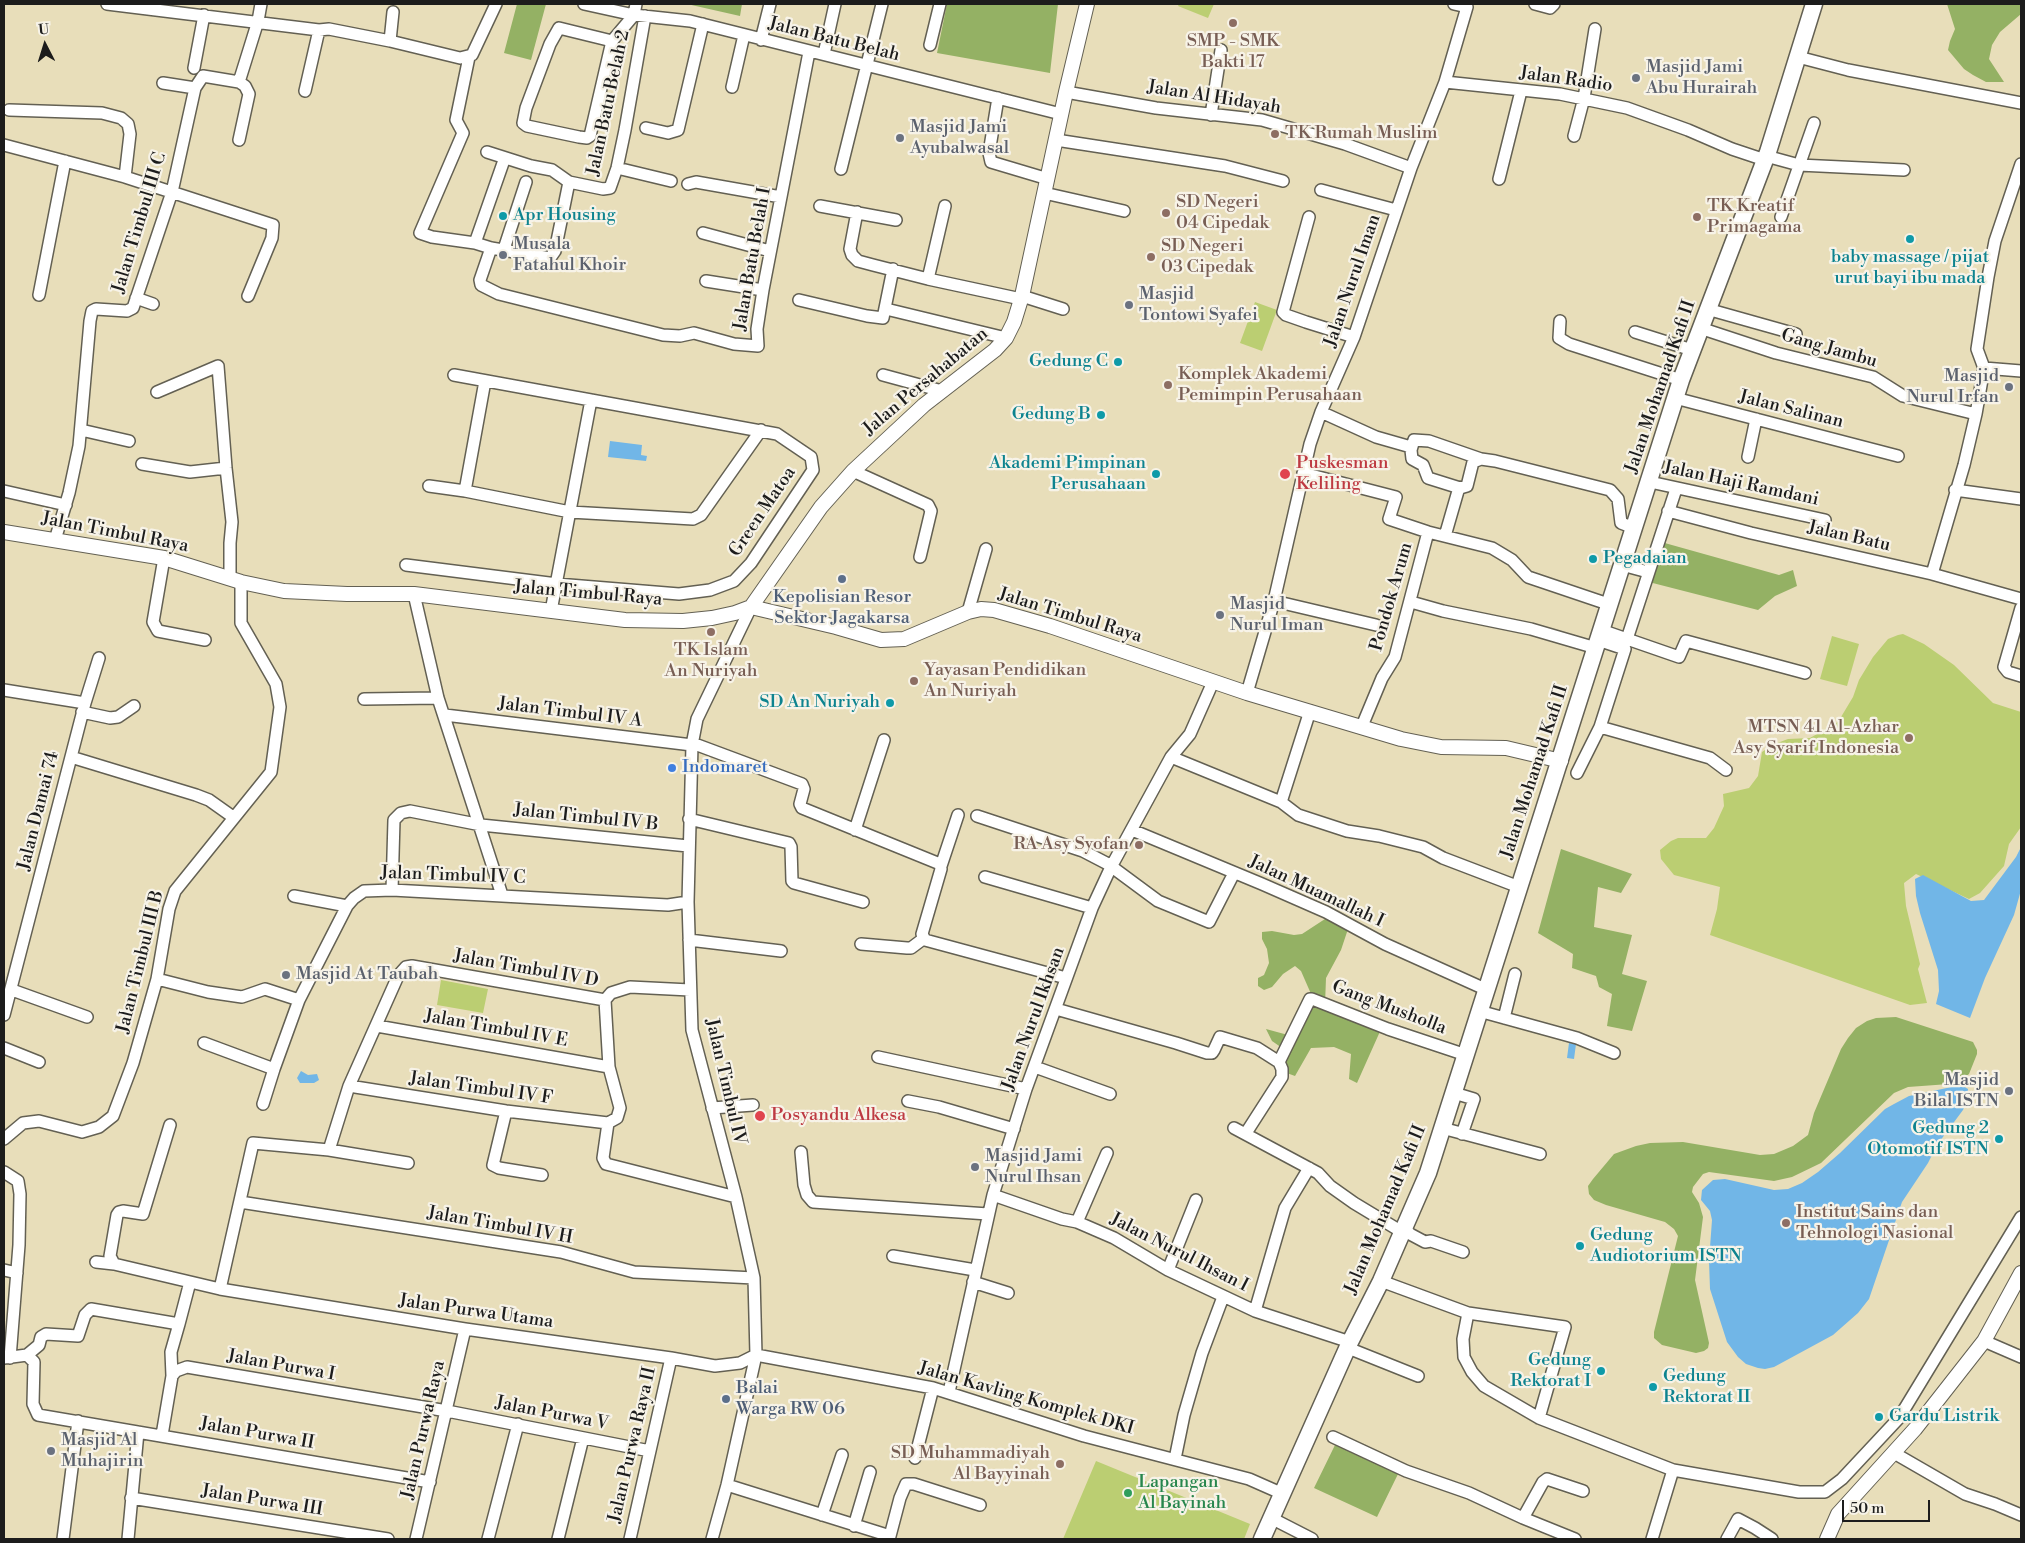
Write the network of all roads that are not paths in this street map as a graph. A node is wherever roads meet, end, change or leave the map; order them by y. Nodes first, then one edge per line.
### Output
1 (107, 4) edge
2 (261, 4) edge
3 (496, 4) edge
4 (584, 4) edge
5 (770, 4) edge
6 (835, 4) edge
7 (882, 4) edge
8 (940, 4) edge
9 (1087, 4) edge
10 (1454, 4) edge
11 (1535, 4) edge
12 (1554, 4) edge
13 (1814, 4) edge
14 (1467, 6) edge
15 (170, 7) edge
16 (393, 12) dead end
17 (638, 12) edge
18 (204, 15) junction
19 (258, 22) junction
20 (703, 24) junction
21 (1595, 29) dead end
22 (319, 30) junction
23 (744, 35) junction
24 (390, 40) junction
25 (612, 40) junction
26 (761, 40) junction
27 (930, 45) dead end
28 (1221, 50) dead end
29 (809, 52) junction
30 (824, 54) junction
31 (469, 57) junction
32 (1807, 59) junction
33 (867, 66) junction
34 (194, 68) dead end
35 (239, 82) junction
36 (1445, 82) junction
37 (163, 83) dead end
38 (732, 87) dead end
39 (195, 88) junction
40 (305, 91) dead end
41 (1521, 91) junction
42 (1066, 92) junction
43 (998, 98) junction
44 (1584, 98) junction
45 (2021, 102) edge
46 (9, 110) dead end
47 (1061, 114) junction
48 (1211, 115) junction
49 (1814, 123) dead end
50 (646, 128) dead end
51 (1574, 136) dead end
52 (239, 140) dead end
53 (1056, 140) junction
54 (4, 145) edge
55 (487, 152) dead end
56 (1768, 158) junction
57 (65, 161) junction
58 (503, 163) dead end
59 (2021, 164) edge
60 (1799, 165) junction
61 (617, 168) junction
62 (1411, 168) junction
63 (841, 169) dead end
64 (1904, 170) dead end
65 (125, 177) junction
66 (1048, 179) junction
67 (1499, 179) dead end
68 (671, 181) dead end
69 (1282, 181) dead end
70 (526, 182) dead end
71 (569, 182) junction
72 (688, 184) dead end
73 (1321, 190) dead end
74 (172, 192) junction
75 (1044, 193) junction
76 (776, 196) junction
77 (820, 206) dead end
78 (945, 206) dead end
79 (1124, 210) dead end
80 (1396, 210) junction
81 (857, 212) junction
82 (1308, 216) dead end
83 (1782, 217) dead end
84 (896, 220) dead end
85 (702, 234) dead end
86 (475, 242) junction
87 (491, 248) junction
88 (504, 249) junction
89 (770, 251) junction
90 (893, 269) junction
91 (928, 279) junction
92 (706, 281) dead end
93 (763, 290) junction
94 (39, 295) dead end
95 (248, 296) dead end
96 (1022, 297) junction
97 (136, 298) junction
98 (799, 300) dead end
99 (153, 304) dead end
100 (886, 309) junction
101 (1062, 309) dead end
102 (1715, 312) junction
103 (1560, 321) dead end
104 (1702, 329) junction
105 (1635, 332) dead end
106 (1796, 334) dead end
107 (1354, 337) junction
108 (1006, 338) junction
109 (1692, 350) junction
110 (1984, 368) junction
111 (2021, 371) edge
112 (454, 375) dead end
113 (883, 375) dead end
114 (1681, 380) junction
115 (485, 381) junction
116 (942, 390) junction
117 (157, 392) dead end
118 (1678, 399) junction
119 (591, 400) junction
120 (1321, 412) junction
121 (1976, 414) junction
122 (1756, 419) junction
123 (734, 425) junction
124 (81, 430) junction
125 (761, 430) junction
126 (777, 434) junction
127 (129, 441) dead end
128 (1412, 446) junction
129 (1898, 456) dead end
130 (1748, 457) dead end
131 (1481, 459) junction
132 (142, 464) dead end
133 (226, 468) junction
134 (853, 471) junction
135 (1303, 472) junction
136 (429, 486) dead end
137 (1665, 486) junction
138 (1460, 488) junction
139 (4, 490) edge
140 (1955, 490) junction
141 (465, 491) junction
142 (2021, 499) edge
143 (66, 504) junction
144 (1668, 511) junction
145 (570, 512) junction
146 (1825, 520) dead end
147 (1634, 528) junction
148 (4, 532) edge
149 (1428, 532) junction
150 (1445, 536) junction
151 (55, 540) junction
152 (986, 549) dead end
153 (920, 557) dead end
154 (164, 558) junction
155 (406, 565) dead end
156 (1626, 566) junction
157 (1646, 571) junction
158 (1932, 574) junction
159 (235, 580) junction
160 (557, 584) junction
161 (414, 594) junction
162 (2021, 599) edge
163 (1274, 601) junction
164 (1410, 602) junction
165 (1608, 604) junction
166 (751, 607) junction
167 (2021, 608) edge
168 (552, 611) junction
169 (968, 612) junction
170 (1376, 625) dead end
171 (205, 640) dead end
172 (1601, 641) junction
173 (1624, 641) junction
174 (99, 658) dead end
175 (1805, 673) dead end
176 (2021, 676) edge
177 (1213, 682) junction
178 (4, 690) edge
179 (1248, 693) junction
180 (364, 698) dead end
181 (438, 698) junction
182 (134, 706) dead end
183 (84, 707) junction
184 (1310, 711) junction
185 (445, 715) junction
186 (1362, 726) junction
187 (1600, 727) junction
188 (884, 740) dead end
189 (692, 744) junction
190 (71, 757) junction
191 (1171, 757) junction
192 (1561, 761) junction
193 (1726, 770) dead end
194 (1577, 773) dead end
195 (1281, 802) junction
196 (958, 815) dead end
197 (976, 816) dead end
198 (233, 817) junction
199 (689, 819) junction
200 (481, 825) junction
201 (855, 830) junction
202 (1132, 830) junction
203 (688, 846) junction
204 (941, 866) junction
205 (1111, 867) junction
206 (1234, 873) junction
207 (985, 877) dead end
208 (1519, 887) junction
209 (392, 890) junction
210 (502, 895) junction
211 (294, 896) dead end
212 (688, 902) junction
213 (863, 902) dead end
214 (347, 906) junction
215 (1092, 908) junction
216 (924, 939) junction
217 (689, 940) junction
218 (861, 944) dead end
219 (781, 951) dead end
220 (157, 978) junction
221 (1066, 978) junction
222 (1490, 981) junction
223 (12, 990) junction
224 (690, 990) junction
225 (299, 1000) junction
226 (605, 1000) junction
227 (1056, 1009) junction
228 (1481, 1011) junction
229 (4, 1015) edge
230 (87, 1017) dead end
231 (1502, 1018) junction
232 (377, 1026) junction
233 (204, 1043) dead end
234 (4, 1048) edge
235 (1614, 1052) dead end
236 (1466, 1055) junction
237 (878, 1057) dead end
238 (39, 1062) dead end
239 (1279, 1062) junction
240 (609, 1067) junction
241 (1035, 1067) junction
242 (274, 1069) junction
243 (349, 1086) junction
244 (1026, 1089) junction
245 (1110, 1094) dead end
246 (908, 1101) dead end
247 (263, 1104) dead end
248 (753, 1105) dead end
249 (712, 1108) junction
250 (506, 1111) junction
251 (608, 1124) junction
252 (170, 1125) dead end
253 (1234, 1128) dead end
254 (1453, 1128) junction
255 (1014, 1129) junction
256 (1246, 1133) junction
257 (4, 1139) edge
258 (329, 1150) junction
259 (802, 1152) dead end
260 (1107, 1152) dead end
261 (1540, 1154) dead end
262 (408, 1163) dead end
263 (1309, 1168) junction
264 (4, 1172) edge
265 (542, 1175) dead end
266 (993, 1195) junction
267 (736, 1197) junction
268 (1196, 1200) dead end
269 (240, 1202) junction
270 (988, 1214) junction
271 (2021, 1217) edge
272 (1078, 1222) junction
273 (1405, 1231) junction
274 (1463, 1252) dead end
275 (893, 1256) dead end
276 (96, 1262) dead end
277 (114, 1264) junction
278 (4, 1270) edge
279 (975, 1270) junction
280 (1168, 1270) junction
281 (17, 1272) junction
282 (2021, 1273) edge
283 (754, 1278) junction
284 (1381, 1281) junction
285 (190, 1282) junction
286 (973, 1282) junction
287 (220, 1289) junction
288 (1008, 1293) dead end
289 (1223, 1296) junction
290 (1255, 1311) junction
291 (1468, 1312) junction
292 (179, 1324) junction
293 (465, 1330) junction
294 (1984, 1341) junction
295 (1353, 1348) junction
296 (27, 1355) junction
297 (756, 1355) junction
298 (2021, 1357) edge
299 (7, 1358) edge
300 (671, 1358) junction
301 (172, 1376) junction
302 (1418, 1376) dead end
303 (933, 1388) junction
304 (949, 1392) junction
305 (447, 1411) junction
306 (1539, 1418) junction
307 (78, 1421) junction
308 (518, 1424) junction
309 (138, 1432) junction
310 (162, 1435) junction
311 (1333, 1437) dead end
312 (583, 1438) junction
313 (650, 1451) junction
314 (1894, 1453) junction
315 (842, 1455) dead end
316 (915, 1458) dead end
317 (1175, 1459) junction
318 (1673, 1470) junction
319 (870, 1472) dead end
320 (430, 1482) junction
321 (727, 1485) junction
322 (1583, 1492) dead end
323 (1283, 1494) junction
324 (131, 1498) junction
325 (980, 1505) dead end
326 (822, 1515) junction
327 (2021, 1515) edge
328 (1523, 1518) junction
329 (1279, 1521) junction
330 (854, 1526) junction
331 (1547, 1528) junction
332 (62, 1539) edge
333 (128, 1539) edge
334 (388, 1539) edge
335 (416, 1539) edge
336 (488, 1539) edge
337 (558, 1539) edge
338 (630, 1539) edge
339 (712, 1539) edge
340 (1262, 1539) edge
341 (1312, 1539) edge
342 (1542, 1539) edge
343 (1575, 1539) edge
344 (1652, 1539) edge
345 (1727, 1539) edge
346 (1772, 1539) edge
347 (1827, 1539) edge

1 - 15 street
2 - 19 street
3 - 31 street
4 - 17 street, Jalan Batu Belah
5 - 26 street
6 - 30 street
7 - 33 street
8 - 27 street
9 - 42 street, Jalan Persahabatan
10 - 14 street
11 - 12 street
13 - 32 main road, Jalan Mohamad Kafi II
14 - 36 street
15 - 18 street
16 - 24 street
17 - 20 street, Jalan Batu Belah
17 - 25 street
17 - 61 street, Jalan Batu Belah 2
18 - 19 street
18 - 34 street
19 - 22 street
19 - 35 street
20 - 23 street, Jalan Batu Belah
20 - 50 street
21 - 44 street
22 - 24 street
22 - 40 street
23 - 26 street, Jalan Batu Belah
23 - 38 street
24 - 31 street
25 - 25 street
26 - 29 street, Jalan Batu Belah
28 - 48 street
29 - 30 street, Jalan Batu Belah
29 - 76 street, Jalan Batu Belah I
30 - 33 street, Jalan Batu Belah
31 - 86 street
32 - 45 street
32 - 56 main road, Jalan Mohamad Kafi II
33 - 43 street, Jalan Batu Belah
33 - 63 street
35 - 39 street
35 - 52 street
36 - 41 street, Jalan Radio
36 - 62 street
37 - 39 street
39 - 74 street, Jalan Timbul III C
41 - 44 street, Jalan Radio
41 - 67 street
42 - 47 street, Jalan Persahabatan
42 - 48 street, Jalan Al Hidayah
43 - 47 street, Jalan Batu Belah
43 - 66 street
44 - 51 street
44 - 56 street, Jalan Radio
46 - 65 street
47 - 53 street, Jalan Persahabatan
48 - 62 street, Jalan Al Hidayah
49 - 60 street
53 - 66 street, Jalan Persahabatan
53 - 69 street
54 - 57 street
55 - 71 street, Jalan Batu Belah 2
56 - 60 street, Jalan Radio
56 - 102 main road, Jalan Mohamad Kafi II
57 - 65 street
57 - 94 street
58 - 86 street
59 - 110 street
60 - 64 street, Jalan Radio
60 - 83 street
61 - 68 street
61 - 71 street, Jalan Batu Belah 2
62 - 80 street, Jalan Nurul Iman
65 - 74 street
66 - 75 street, Jalan Persahabatan
70 - 88 street
71 - 88 street
72 - 76 street
73 - 80 street
74 - 95 street
74 - 97 street, Jalan Timbul III C
75 - 79 street
75 - 96 street, Jalan Persahabatan
76 - 89 street, Jalan Batu Belah I
77 - 81 street
78 - 91 street
80 - 107 street, Jalan Nurul Iman
81 - 84 street
81 - 90 street
82 - 107 street
85 - 89 street
86 - 87 street
87 - 88 street
87 - 93 street, Jalan Batu Belah I
89 - 93 street, Jalan Batu Belah I
90 - 91 street
90 - 100 street
91 - 96 street
92 - 93 street
96 - 101 street
96 - 108 street, Jalan Persahabatan
97 - 99 street
97 - 124 street, Jalan Timbul III C
98 - 100 street
100 - 108 street
102 - 104 main road, Jalan Mohamad Kafi II
102 - 106 street
103 - 114 street
104 - 109 main road, Jalan Mohamad Kafi II
104 - 121 street, Gang Jambu
105 - 109 street
107 - 120 street, Jalan Nurul Iman
108 - 116 street, Jalan Persahabatan
109 - 114 main road, Jalan Mohamad Kafi II
110 - 111 street
110 - 121 street
112 - 115 street, Green Matoa
113 - 116 street
114 - 118 main road, Jalan Mohamad Kafi II
115 - 119 street, Green Matoa
115 - 141 street
116 - 134 street, Jalan Persahabatan
117 - 133 street, Jalan Timbul III B
118 - 122 street, Jalan Salinan
118 - 137 main road, Jalan Mohamad Kafi II
119 - 123 street, Green Matoa
119 - 145 street
120 - 128 street
120 - 135 street, Jalan Nurul Iman
121 - 140 street
122 - 129 street, Jalan Salinan
122 - 130 street
123 - 125 street, Green Matoa
123 - 126 street
124 - 127 street
124 - 143 street, Jalan Timbul III C
125 - 126 street, Green Matoa
125 - 145 street
126 - 160 street, Green Matoa
128 - 131 street
128 - 138 street
131 - 138 street
131 - 147 street
132 - 133 street
133 - 159 street, Jalan Timbul III B
134 - 153 street
134 - 166 street, Jalan Persahabatan
135 - 149 street
135 - 163 street, Jalan Nurul Iman
136 - 141 street
137 - 144 street
137 - 146 street, Jalan Haji Ramdani
137 - 147 main road, Jalan Mohamad Kafi II
138 - 150 street
139 - 143 street
140 - 142 street
140 - 158 street
141 - 145 street
143 - 151 street, Jalan Timbul III C
144 - 157 street
144 - 158 street, Jalan Batu
145 - 160 street
147 - 156 main road, Jalan Mohamad Kafi II
148 - 151 street, Jalan Timbul Raya
149 - 150 street
149 - 164 street, Pondok Arum
150 - 165 street
151 - 154 street, Jalan Timbul Raya
152 - 169 street
154 - 159 street, Jalan Timbul Raya
154 - 171 street
155 - 160 street, Green Matoa
156 - 157 street
156 - 165 main road, Jalan Mohamad Kafi II
157 - 173 street
158 - 162 street, Jalan Batu
159 - 161 street, Jalan Timbul Raya
159 - 198 street, Jalan Timbul III B
160 - 168 street
161 - 168 street, Jalan Timbul Raya
161 - 181 street
163 - 170 street
163 - 179 street, Jalan Nurul Iman
164 - 172 street
164 - 186 street, Pondok Arum
165 - 172 main road, Jalan Mohamad Kafi II
166 - 168 street, Jalan Timbul Raya
166 - 169 street, Jalan Timbul Raya
166 - 189 street, Jalan Timbul IV
167 - 176 street
169 - 177 street, Jalan Timbul Raya
172 - 173 street
172 - 173 street
172 - 192 main road, Jalan Mohamad Kafi II
173 - 175 street
173 - 187 street
174 - 183 street
177 - 179 street, Jalan Timbul Raya
177 - 191 street, Jalan Nurul Ikhsan
178 - 183 street
179 - 184 street, Jalan Timbul Raya
180 - 181 street
181 - 185 street
182 - 183 street
183 - 190 street, Jalan Damai 74
184 - 186 street, Jalan Timbul Raya
184 - 195 street
185 - 189 street, Jalan Timbul IV A
185 - 200 street
186 - 192 street, Jalan Timbul Raya
187 - 193 street
187 - 194 street
188 - 201 street
189 - 199 street, Jalan Timbul IV
189 - 201 street, Jalan Timbul IV A
190 - 198 street
190 - 223 street, Jalan Damai 74
191 - 195 street
191 - 202 street, Jalan Nurul Ikhsan
192 - 208 main road, Jalan Mohamad Kafi II
195 - 208 street
196 - 204 street
197 - 205 street
198 - 220 street, Jalan Timbul III B
199 - 203 street, Jalan Timbul IV
199 - 213 street
200 - 203 street, Jalan Timbul IV B
200 - 209 street, Jalan Timbul IV B
200 - 210 street
201 - 204 street
202 - 205 street, Jalan Nurul Ikhsan
202 - 206 street, Jalan Muamallah I
203 - 212 street, Jalan Timbul IV
204 - 216 street
205 - 206 street
205 - 215 street, Jalan Nurul Ikhsan
206 - 222 street, Jalan Muamallah I
207 - 215 street
208 - 222 main road, Jalan Mohamad Kafi II
209 - 210 street, Jalan Timbul IV C
209 - 214 street, Jalan Timbul IV C
210 - 212 street, Jalan Timbul IV C
211 - 214 street
212 - 217 street, Jalan Timbul IV
214 - 225 street, Jalan Timbul IV C
215 - 221 street, Jalan Nurul Ikhsan
216 - 218 street
216 - 221 street
217 - 219 street
217 - 224 street, Jalan Timbul IV
220 - 225 street
220 - 257 street, Jalan Timbul III B
221 - 227 street, Jalan Nurul Ikhsan
222 - 228 main road, Jalan Mohamad Kafi II
222 - 231 street, Jalan Muamallah I
223 - 229 street, Jalan Damai 74
223 - 230 street
224 - 226 street, Jalan Timbul IV D
224 - 249 street, Jalan Timbul IV
225 - 242 street, Jalan Timbul IV C
226 - 232 street, Jalan Timbul IV D
226 - 240 street
227 - 239 street
227 - 241 street, Jalan Nurul Ikhsan
228 - 231 street
228 - 236 main road, Jalan Mohamad Kafi II
231 - 235 street
232 - 240 street, Jalan Timbul IV E
232 - 243 street
233 - 242 street
234 - 238 street
236 - 239 street, Gang Musholla
236 - 254 main road, Jalan Mohamad Kafi II
237 - 244 street
239 - 256 street
240 - 251 street
241 - 244 street, Jalan Nurul Ikhsan
241 - 245 street
242 - 247 street, Jalan Timbul IV C
243 - 250 street, Jalan Timbul IV F
243 - 258 street
244 - 255 street, Jalan Nurul Ikhsan
246 - 255 street
248 - 249 street
249 - 267 street, Jalan Timbul IV
250 - 251 street, Jalan Timbul IV F
250 - 265 street
251 - 267 street
252 - 277 street
253 - 256 street
254 - 261 street
254 - 273 main road, Jalan Mohamad Kafi II
255 - 266 street, Jalan Nurul Ikhsan
256 - 263 street
258 - 262 street
258 - 269 street
259 - 270 street
260 - 272 street
263 - 273 street
263 - 290 street
264 - 281 street
266 - 270 street, Jalan Nurul Ikhsan
266 - 272 street, Jalan Nurul Ihsan I
267 - 283 street, Jalan Timbul IV
268 - 280 street
269 - 283 street, Jalan Timbul IV H
269 - 287 street
270 - 279 street, Jalan Nurul Ikhsan
271 - 318 street
272 - 280 street, Jalan Nurul Ihsan I
273 - 274 street
273 - 284 main road, Jalan Mohamad Kafi II
275 - 279 street
276 - 277 street, Jalan Purwa Utama
277 - 285 street, Jalan Purwa Utama
278 - 281 street
279 - 286 street, Jalan Nurul Ikhsan
280 - 289 street, Jalan Nurul Ihsan I
281 - 299 street
282 - 294 street
283 - 297 street, Jalan Timbul IV
284 - 291 street
284 - 295 main road, Jalan Mohamad Kafi II
285 - 287 street, Jalan Purwa Utama
285 - 292 street
286 - 288 street
286 - 304 street, Jalan Nurul Ikhsan
287 - 293 street, Jalan Purwa Utama
289 - 290 street, Jalan Nurul Ihsan I
289 - 317 street
290 - 295 street, Jalan Nurul Ihsan I
291 - 306 street
291 - 306 street
292 - 296 street
292 - 301 street
293 - 300 street, Jalan Purwa Utama
293 - 305 street, Jalan Purwa Raya
294 - 298 street
294 - 314 street
295 - 302 street, Jalan Nurul Ihsan I
295 - 323 main road, Jalan Mohamad Kafi II
296 - 299 street
296 - 307 street, Jalan Purwa II
297 - 300 street, Jalan Purwa Utama
297 - 303 street, Jalan Kavling Komplek DKI
297 - 321 street, Jalan Timbul IV
300 - 313 street, Jalan Purwa Raya II
301 - 305 street, Jalan Purwa I
301 - 310 street
303 - 304 street, Jalan Kavling Komplek DKI
303 - 316 street
304 - 317 street, Jalan Kavling Komplek DKI
305 - 308 street, Jalan Purwa V
305 - 320 street, Jalan Purwa Raya
306 - 318 street
307 - 309 street, Jalan Purwa II
307 - 332 street
308 - 312 street, Jalan Purwa V
308 - 336 street
309 - 310 street, Jalan Purwa II
309 - 324 street
310 - 320 street, Jalan Purwa II
311 - 328 street
312 - 313 street, Jalan Purwa V
312 - 337 street
313 - 338 street, Jalan Purwa Raya II
314 - 327 street
314 - 347 street
315 - 326 street
317 - 323 street, Jalan Kavling Komplek DKI
318 - 344 street
319 - 330 street
320 - 335 street, Jalan Purwa Raya
321 - 326 street
321 - 339 street, Jalan Timbul IV
322 - 328 street
323 - 329 main road, Jalan Mohamad Kafi II
324 - 333 street
324 - 334 street, Jalan Purwa III
325 - 330 street
326 - 330 street
328 - 331 street
329 - 340 main road, Jalan Mohamad Kafi II
329 - 341 street
331 - 342 street
331 - 343 street
345 - 346 street

